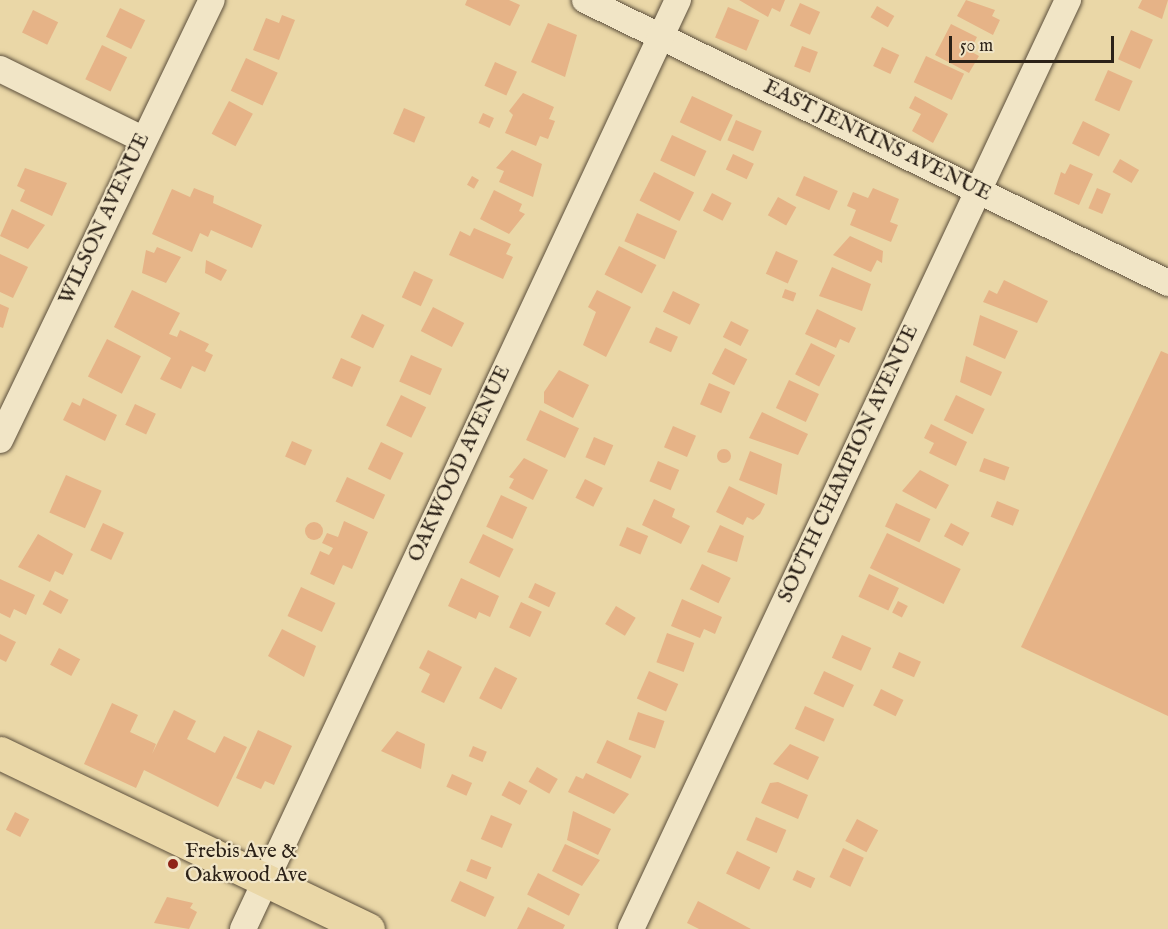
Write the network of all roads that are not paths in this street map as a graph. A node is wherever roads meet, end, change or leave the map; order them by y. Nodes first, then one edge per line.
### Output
1 (212, 0) edge
2 (585, 0) edge
3 (678, 0) edge
4 (1068, 0) edge
5 (661, 35) junction
6 (0, 69) edge
7 (142, 139) junction
8 (978, 191) junction
9 (1168, 283) edge
10 (0, 440) edge
11 (0, 753) edge
12 (266, 880) junction
13 (243, 929) edge
14 (368, 929) edge
15 (631, 929) edge

1 - 7 street, WILSON AVENUE
2 - 5 street, EAST JENKINS AVENUE
3 - 5 street, OAKWOOD AVENUE
4 - 8 street, SOUTH CHAMPION AVENUE
5 - 8 street, EAST JENKINS AVENUE
5 - 12 street, OAKWOOD AVENUE
6 - 7 street
7 - 10 street, WILSON AVENUE
8 - 9 street, EAST JENKINS AVENUE
8 - 15 street, SOUTH CHAMPION AVENUE
11 - 12 main road
12 - 13 street, OAKWOOD AVENUE
12 - 14 main road

